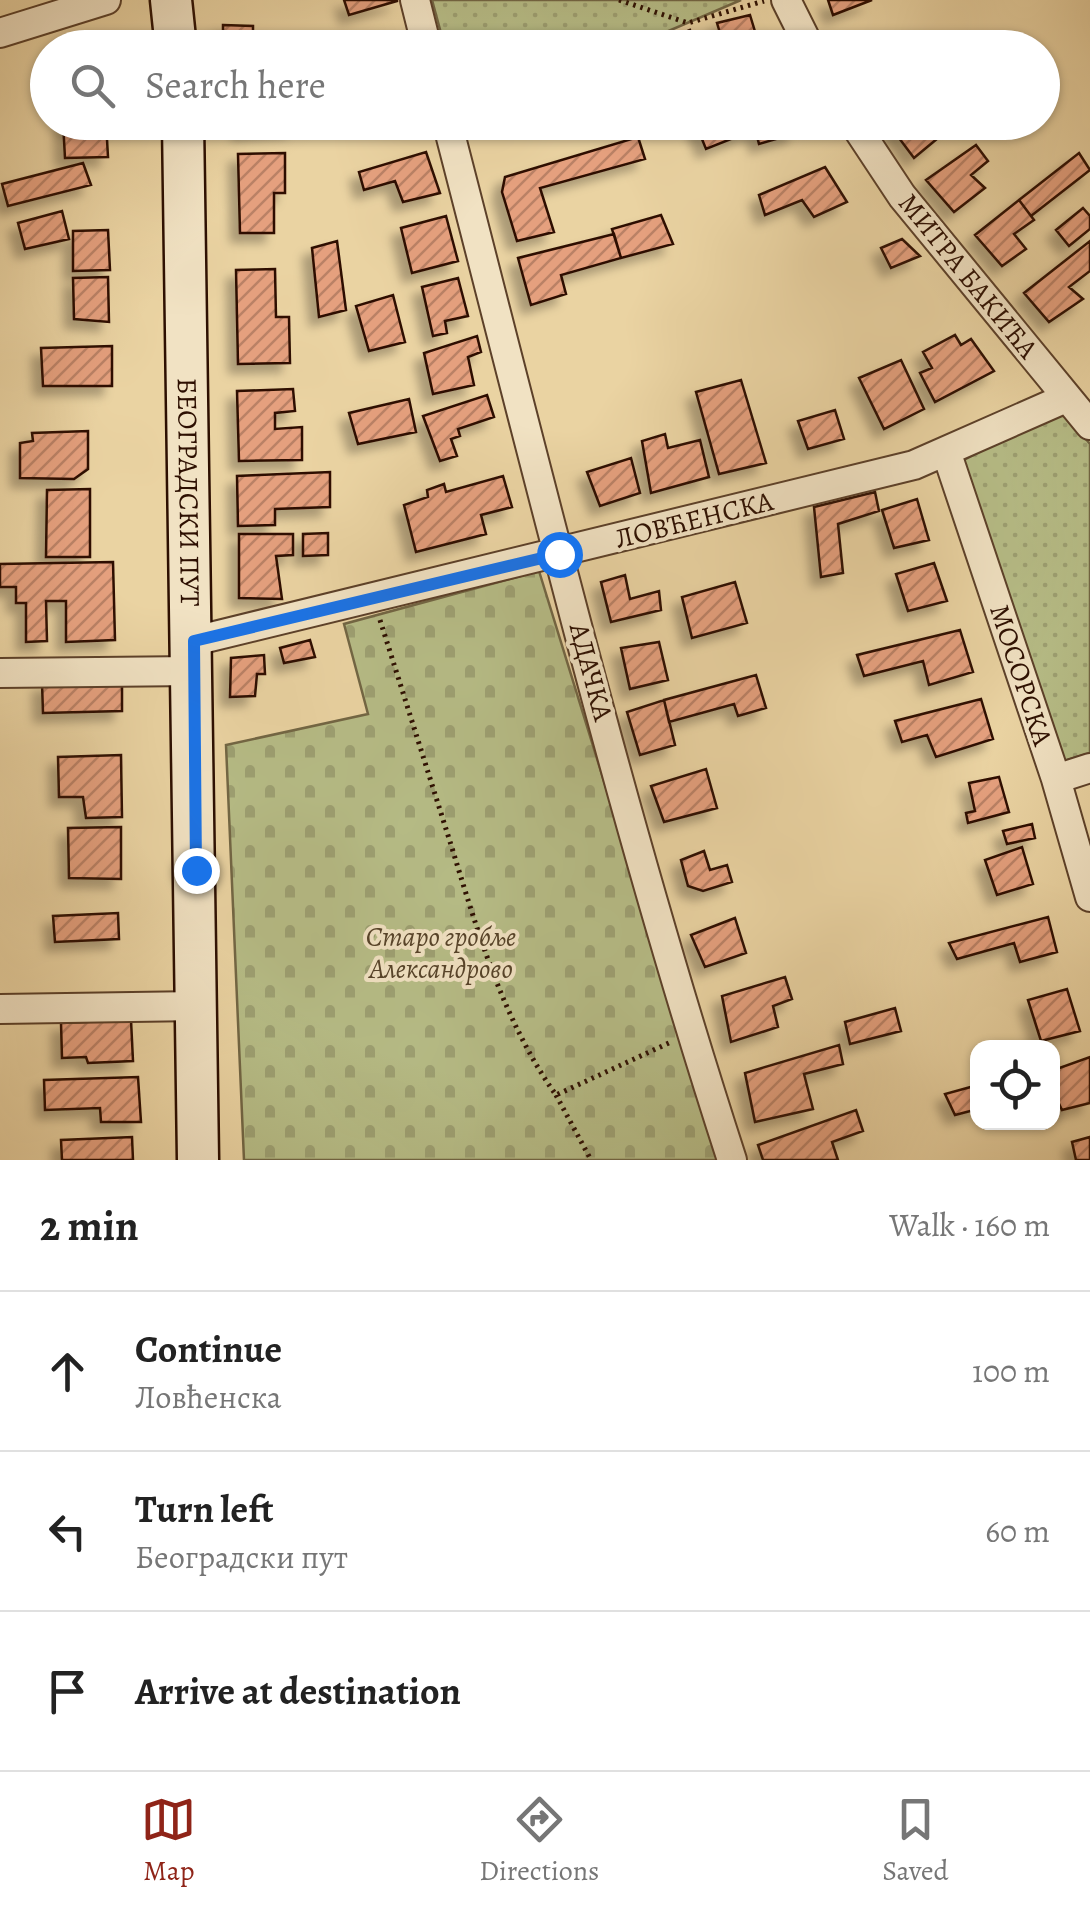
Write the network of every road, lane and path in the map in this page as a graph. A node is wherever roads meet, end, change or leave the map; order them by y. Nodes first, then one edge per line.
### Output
1 (106, 0) edge
2 (171, 0) edge
3 (415, 0) edge
4 (620, 0) edge
5 (767, 0) edge
6 (786, 0) edge
7 (174, 30) edge
8 (422, 30) edge
9 (801, 30) edge
10 (0, 33) edge
11 (183, 140) edge
12 (451, 140) edge
13 (865, 140) edge
14 (1066, 398) junction
15 (1090, 425) edge
16 (948, 454) junction
17 (559, 554) junction
18 (374, 598) junction
19 (194, 656) junction
20 (0, 673) edge
21 (1090, 768) edge
22 (1056, 780) junction
23 (1090, 897) edge
24 (198, 1006) junction
25 (0, 1009) edge
26 (690, 1033) junction
27 (556, 1095) junction
28 (198, 1160) edge
29 (591, 1160) edge
30 (732, 1160) edge

1 - 10 street
2 - 7 main road
3 - 8 street
4 - 5 path
6 - 9 street
11 - 19 main road, БЕОГРАДСКИ ПУТ
12 - 17 street, АДАЧКА
13 - 14 street, МИТРА БАКИЋА
14 - 15 street, МИТРА БАКИЋА
14 - 16 street, ЛОВЋЕНСКА
16 - 17 street, ЛОВЋЕНСКА
16 - 22 street, МОСОРСКА
17 - 18 street, ЛОВЋЕНСКА
17 - 26 street, АДАЧКА
18 - 19 street, ЛОВЋЕНСКА
18 - 27 path
19 - 20 street, ЛОВЋЕНСКА
19 - 24 main road, БЕОГРАДСКИ ПУТ
21 - 22 street
22 - 23 street, МОСОРСКА
24 - 25 street
24 - 28 main road, БЕОГРАДСКИ ПУТ
26 - 27 path
26 - 30 street, АДАЧКА
27 - 29 path

